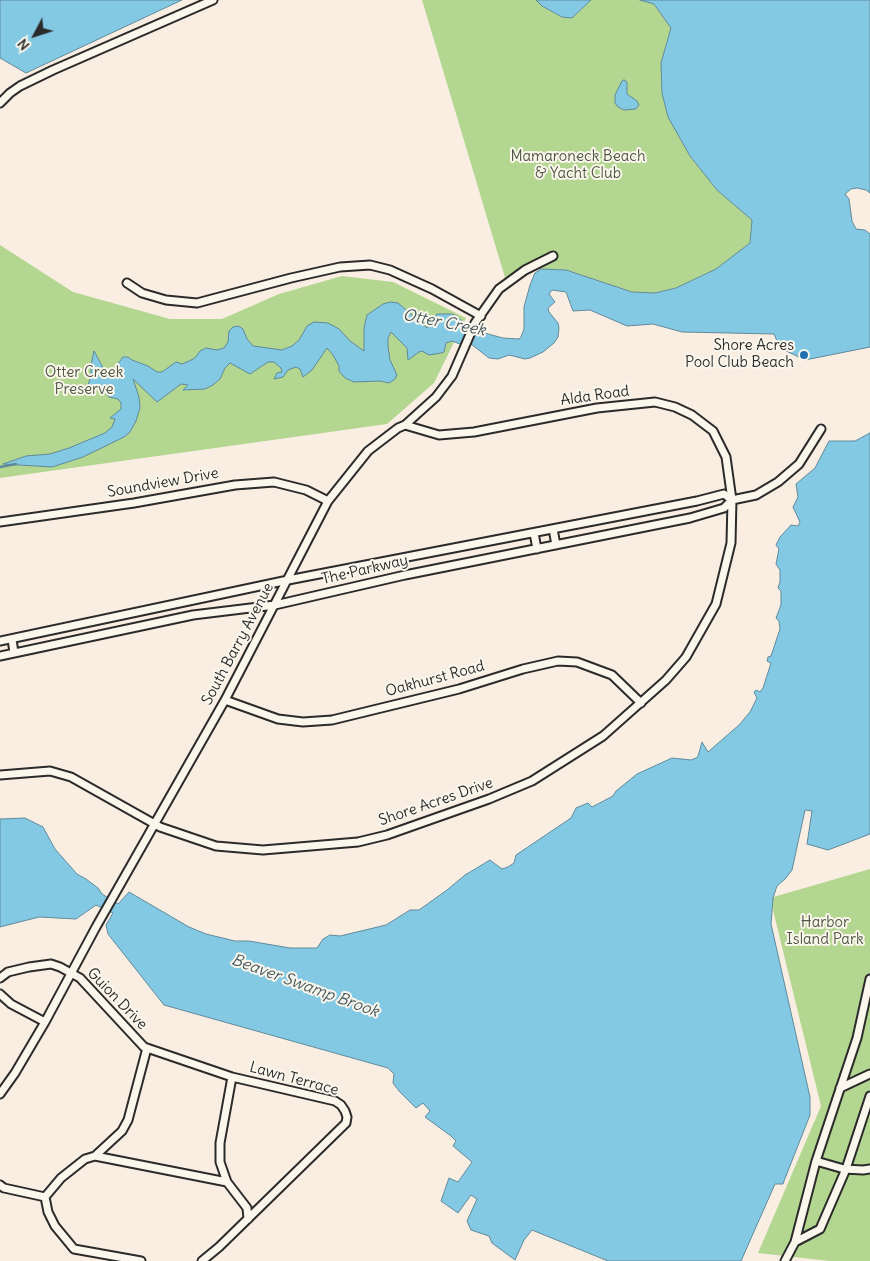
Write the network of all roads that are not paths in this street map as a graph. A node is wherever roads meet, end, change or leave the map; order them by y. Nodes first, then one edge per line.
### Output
1 (213, 0) edge
2 (0, 103) edge
3 (553, 256) dead end
4 (127, 283) dead end
5 (481, 316) junction
6 (405, 425) junction
7 (821, 429) dead end
8 (732, 500) junction
9 (328, 501) junction
10 (0, 522) edge
11 (553, 529) junction
12 (534, 533) junction
13 (556, 545) junction
14 (537, 549) junction
15 (288, 580) junction
16 (275, 604) junction
17 (12, 639) junction
18 (0, 641) edge
19 (14, 653) junction
20 (0, 656) edge
21 (225, 700) junction
22 (641, 703) junction
23 (0, 775) edge
24 (154, 824) junction
25 (71, 973) junction
26 (0, 978) edge
27 (870, 979) edge
28 (0, 994) edge
29 (45, 1022) junction
30 (147, 1048) junction
31 (870, 1074) edge
32 (232, 1077) junction
33 (840, 1088) junction
34 (0, 1094) edge
35 (870, 1096) edge
36 (96, 1156) junction
37 (816, 1161) junction
38 (846, 1169) junction
39 (870, 1169) edge
40 (226, 1182) junction
41 (0, 1185) edge
42 (45, 1197) junction
43 (248, 1219) junction
44 (795, 1242) junction
45 (141, 1261) edge
46 (202, 1261) edge
47 (785, 1261) edge

1 - 2 street
3 - 5 street, South Barry Avenue
4 - 5 street
5 - 6 street, South Barry Avenue
6 - 8 street, Alda Road
6 - 9 street, South Barry Avenue
7 - 8 street, The Parkway
8 - 11 street, The Parkway
8 - 13 street, The Parkway
8 - 22 street, Shore Acres Drive
9 - 10 street, Soundview Drive
9 - 15 street, South Barry Avenue
11 - 12 street, The Parkway
11 - 13 street
12 - 14 street
12 - 15 street, The Parkway
13 - 14 street, The Parkway
14 - 16 street, The Parkway
15 - 16 street, South Barry Avenue
15 - 17 street, The Parkway
16 - 19 street, The Parkway
16 - 21 street, South Barry Avenue
17 - 18 street, The Parkway
17 - 19 street
19 - 20 street, The Parkway
21 - 22 street, Oakhurst Road
21 - 24 street, South Barry Avenue
22 - 24 street, Shore Acres Drive
23 - 24 street, Shore Acres Drive
24 - 25 street, South Barry Avenue
25 - 26 street, Guion Drive
25 - 29 street, South Barry Avenue
25 - 30 street, Guion Drive
27 - 33 street
28 - 29 street
29 - 34 street, South Barry Avenue
30 - 32 street, Lawn Terrace
30 - 36 street, Guion Drive
31 - 33 street
32 - 40 street
32 - 43 street, Lawn Terrace
33 - 37 street
35 - 38 street
36 - 40 street
36 - 42 street, Guion Drive
37 - 38 street
37 - 44 street
38 - 39 street
38 - 44 street
40 - 43 street
41 - 42 street
42 - 45 street
43 - 46 street, Lawn Terrace
44 - 47 street

